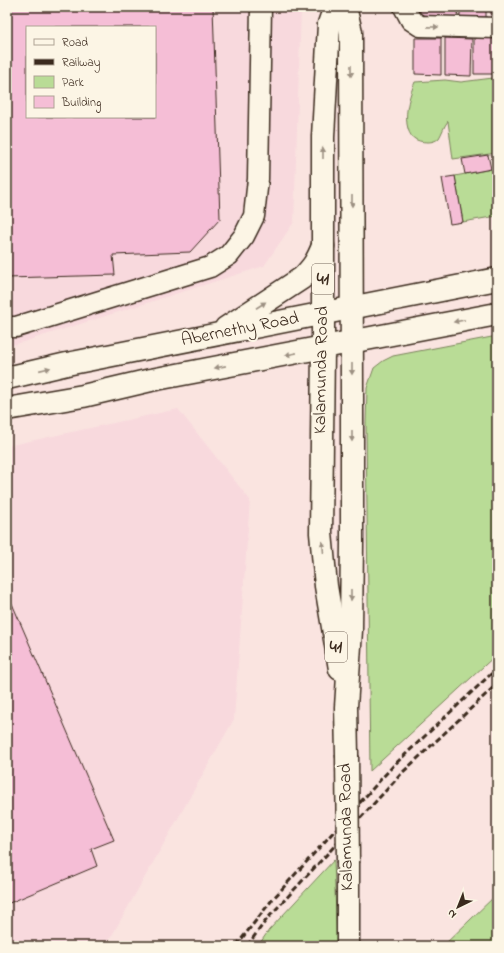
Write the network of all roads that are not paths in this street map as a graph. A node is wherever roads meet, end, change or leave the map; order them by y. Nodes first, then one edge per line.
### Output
1 (261, 7) edge
2 (335, 7) edge
3 (345, 7) edge
4 (404, 7) edge
5 (497, 28) edge
6 (323, 246) junction
7 (497, 278) edge
8 (352, 308) junction
9 (323, 313) junction
10 (497, 314) edge
11 (7, 327) edge
12 (216, 334) junction
13 (352, 342) junction
14 (323, 348) junction
15 (7, 378) edge
16 (7, 409) edge
17 (346, 707) junction
18 (348, 946) edge

1 - 11 street
6 -> 2 main road, Kalamunda Road / 41
3 -> 8 main road, Kalamunda Road / 41
4 -> 5 street
6 - 9 main road, Kalamunda Road / 41
12 -> 6 main road
7 - 8 main road, Abernethy Road
8 - 9 main road, Abernethy Road
8 - 13 main road, Kalamunda Road
9 - 12 main road, Abernethy Road
9 - 14 main road, Kalamunda Road
10 -> 13 main road, Abernethy Road
15 -> 12 main road, Abernethy Road
13 - 14 main road, Abernethy Road
13 -> 17 main road, Kalamunda Road
14 -> 16 main road, Abernethy Road
17 -> 14 main road, Kalamunda Road / 41
17 - 18 main road, Kalamunda Road / 41, bridge

